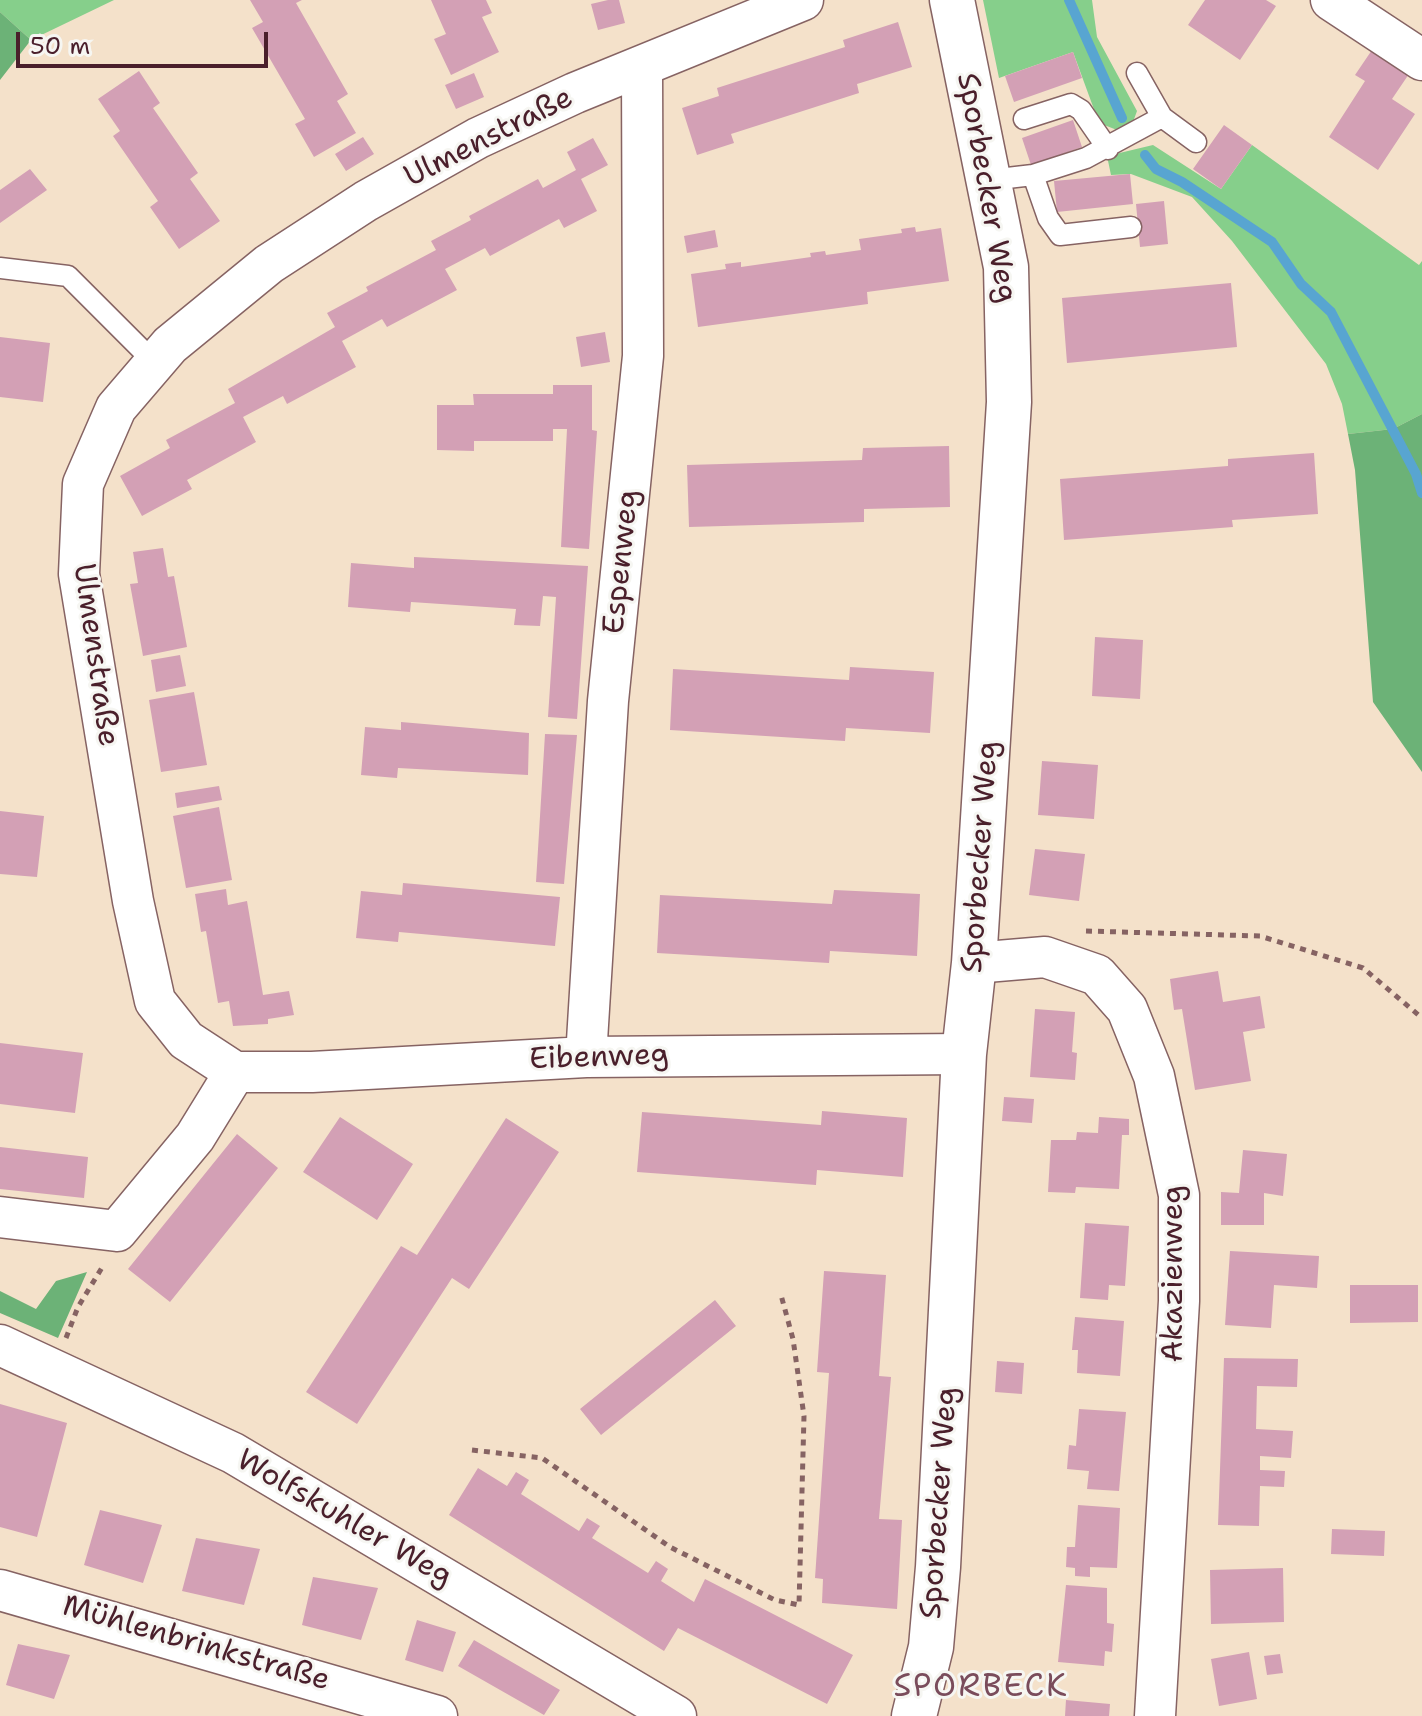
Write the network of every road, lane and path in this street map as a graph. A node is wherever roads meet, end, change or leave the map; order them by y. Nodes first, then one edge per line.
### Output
1 (803, 0) edge
2 (952, 0) edge
3 (1331, 0) edge
4 (1422, 60) edge
5 (642, 67) junction
6 (1137, 73) dead end
7 (1162, 117) junction
8 (1024, 119) dead end
9 (1196, 142) dead end
10 (1108, 149) junction
11 (1033, 175) junction
12 (990, 180) junction
13 (1131, 227) dead end
14 (0, 268) edge
15 (155, 363) junction
16 (1045, 957) junction
17 (974, 963) junction
18 (1422, 1018) edge
19 (964, 1054) junction
20 (586, 1057) junction
21 (235, 1072) junction
22 (0, 1217) edge
23 (117, 1231) junction
24 (781, 1295) dead end
25 (78, 1307) dead end
26 (0, 1345) edge
27 (472, 1450) dead end
28 (0, 1590) edge
29 (437, 1716) edge
30 (676, 1716) edge
31 (914, 1716) edge
32 (1155, 1716) edge

1 - 5 street, Ulmenstraße
2 - 12 street, Sporbecker Weg
3 - 4 street
5 - 15 street, Ulmenstraße
5 - 20 street, Espenweg
6 - 7 lane
7 - 9 lane
7 - 10 lane
8 - 10 lane
10 - 11 lane
11 - 12 lane
11 - 13 lane
12 - 17 street, Sporbecker Weg
14 - 15 lane
15 - 21 street, Ulmenstraße
16 - 17 street, Akazienweg
16 - 18 path
16 - 32 street, Akazienweg
17 - 19 street, Sporbecker Weg
19 - 20 street, Eibenweg
19 - 31 street, Sporbecker Weg
20 - 21 street, Eibenweg
21 - 23 street
22 - 23 street
23 - 25 path
24 - 27 path
26 - 30 street, Wolfskuhler Weg
28 - 29 street, Mühlenbrinkstraße

